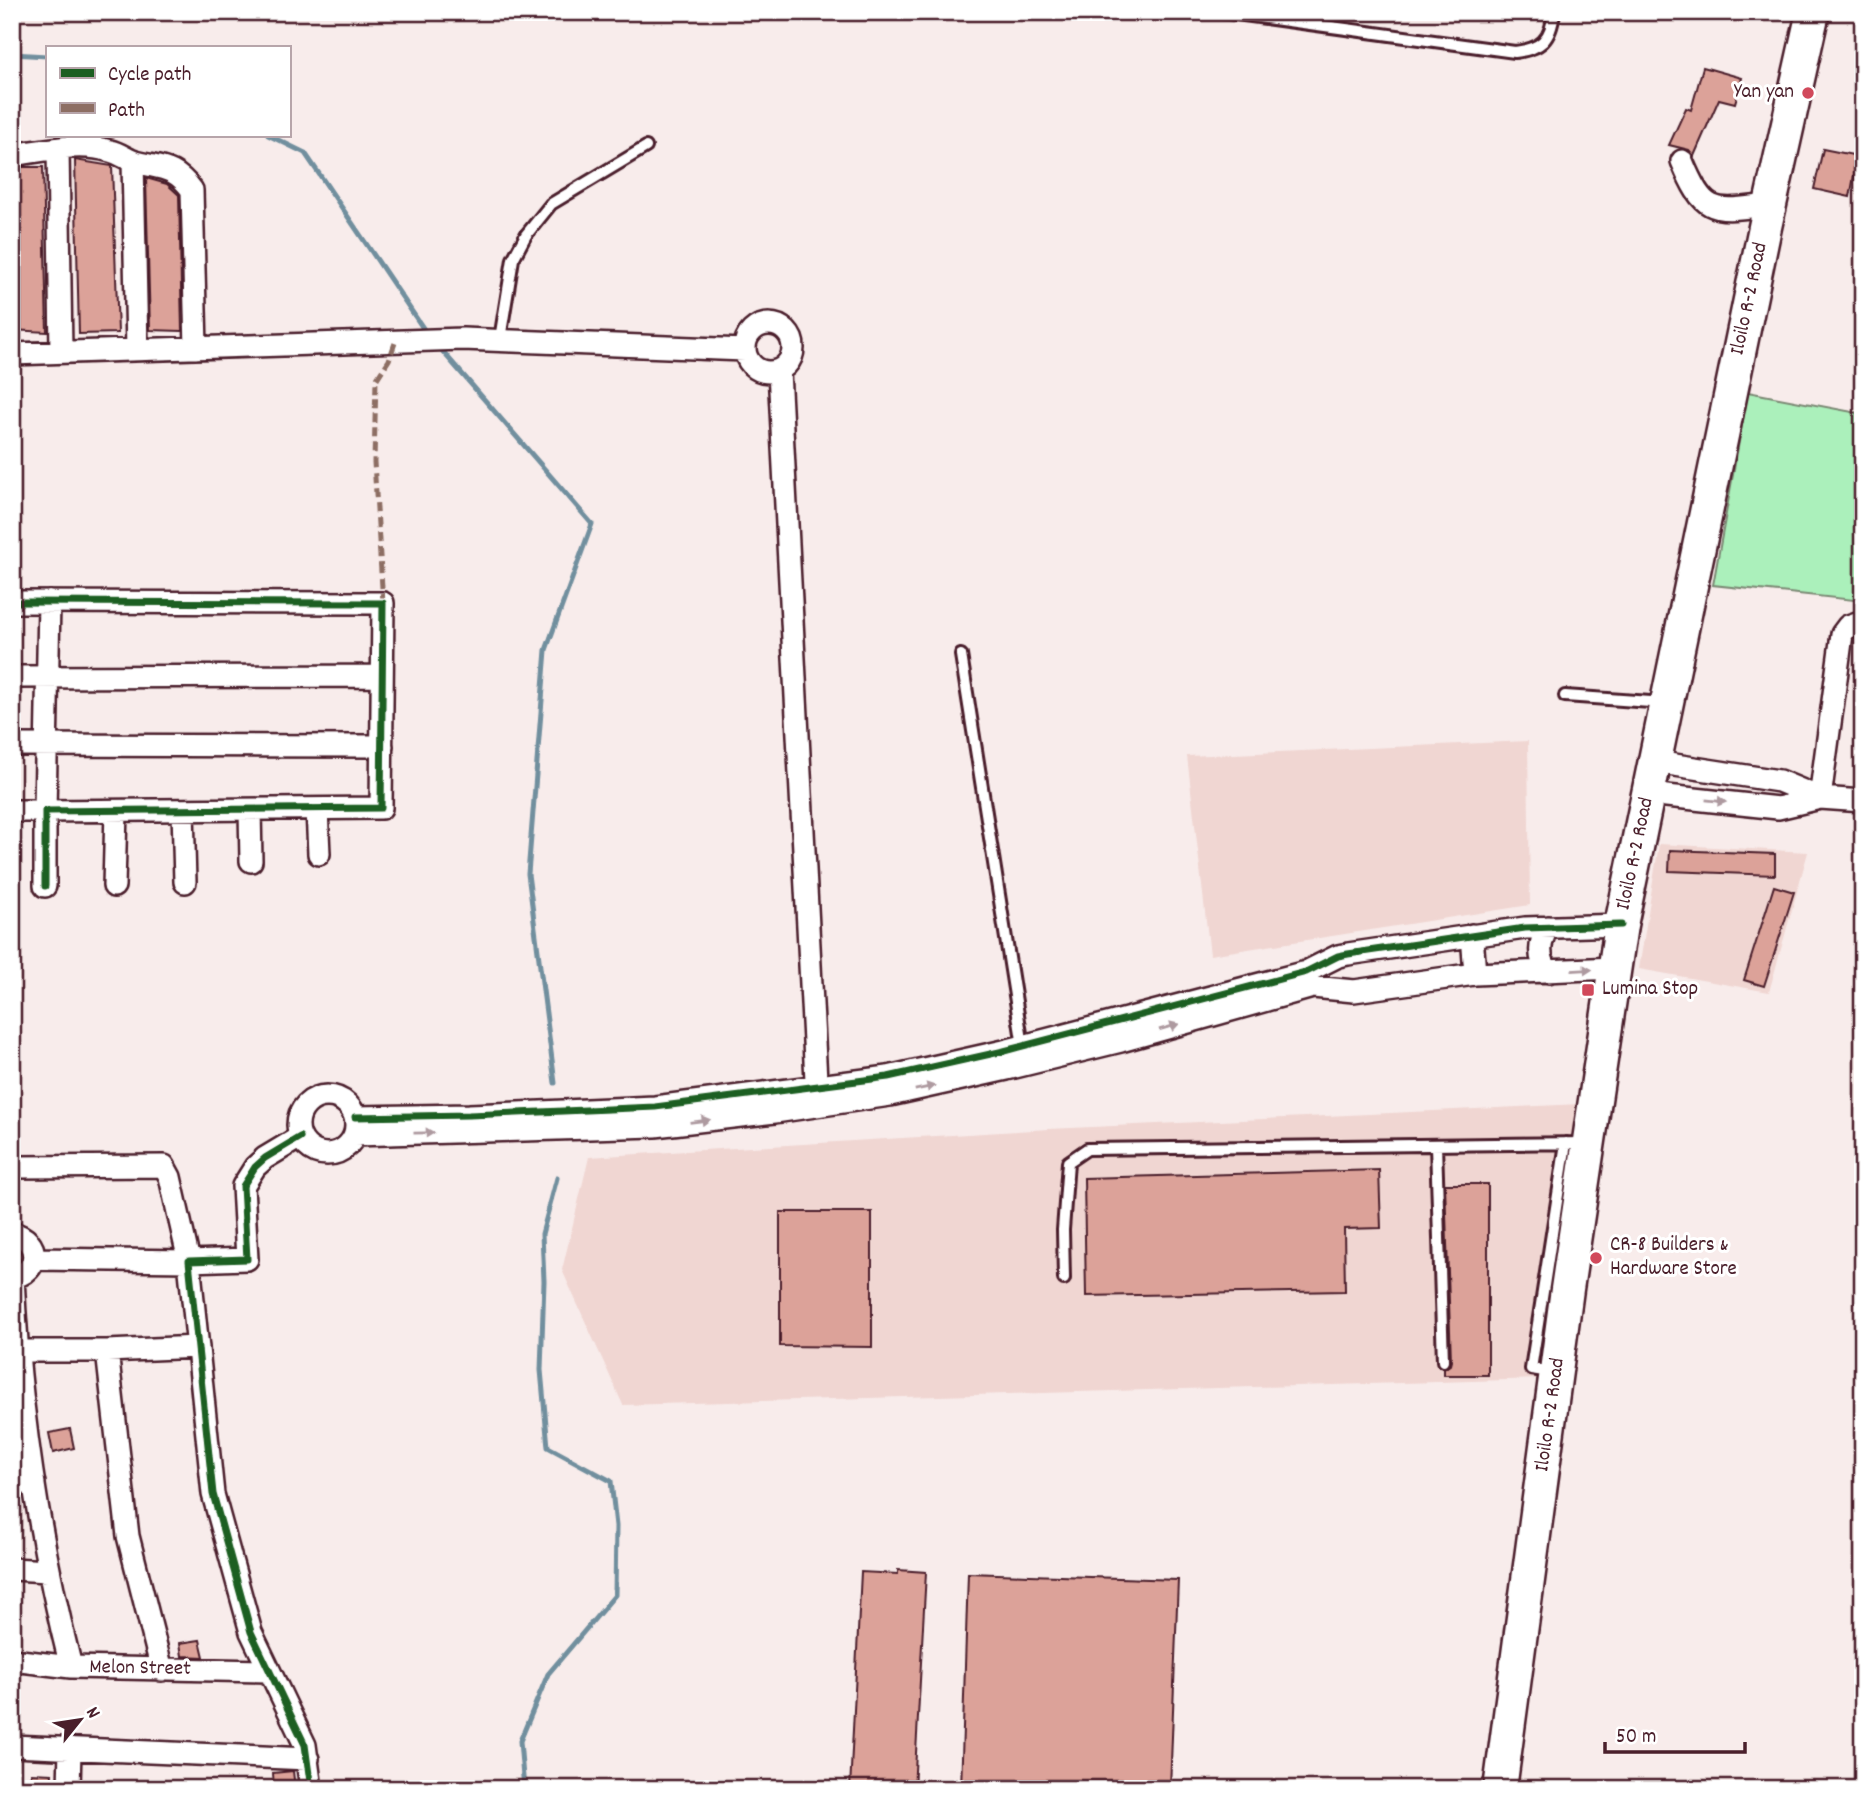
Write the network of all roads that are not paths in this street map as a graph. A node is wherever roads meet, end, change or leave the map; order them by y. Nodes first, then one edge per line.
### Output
1 (1221, 12) edge
2 (1554, 12) edge
3 (1813, 12) edge
4 (646, 147) dead end
5 (58, 149) junction
6 (12, 155) edge
7 (133, 161) junction
8 (1682, 161) dead end
9 (1769, 205) junction
10 (500, 339) junction
11 (196, 348) junction
12 (137, 350) junction
13 (745, 350) junction
14 (61, 351) junction
15 (12, 354) edge
16 (779, 371) junction
17 (12, 602) edge
18 (49, 602) junction
19 (1863, 621) edge
20 (961, 655) dead end
21 (382, 676) junction
22 (12, 677) edge
23 (48, 677) junction
24 (1565, 696) dead end
25 (1668, 703) junction
26 (12, 745) edge
27 (47, 745) junction
28 (382, 746) junction
29 (1655, 762) junction
30 (1648, 793) junction
31 (1820, 797) junction
32 (1863, 801) edge
33 (317, 809) junction
34 (183, 810) junction
35 (250, 810) junction
36 (12, 811) edge
37 (45, 811) junction
38 (116, 811) junction
39 (319, 854) dead end
40 (251, 862) dead end
41 (186, 882) dead end
42 (45, 886) dead end
43 (114, 886) dead end
44 (1621, 925) junction
45 (1548, 927) junction
46 (1472, 935) junction
47 (1348, 954) junction
48 (1614, 968) junction
49 (1549, 972) junction
50 (1475, 974) junction
51 (1353, 990) junction
52 (1235, 999) junction
53 (1011, 1056) junction
54 (817, 1096) junction
55 (355, 1126) junction
56 (300, 1137) junction
57 (1577, 1143) junction
58 (1436, 1145) junction
59 (16, 1167) dead end
60 (12, 1232) edge
61 (34, 1259) junction
62 (189, 1261) junction
63 (13, 1277) edge
64 (1064, 1279) dead end
65 (198, 1347) junction
66 (16, 1351) junction
67 (107, 1351) junction
68 (1443, 1361) dead end
69 (18, 1400) edge
70 (12, 1483) edge
71 (34, 1483) junction
72 (12, 1569) edge
73 (48, 1571) junction
74 (12, 1660) edge
75 (71, 1667) junction
76 (162, 1670) junction
77 (268, 1671) junction
78 (12, 1746) edge
79 (70, 1748) junction
80 (308, 1759) junction
81 (69, 1789) edge
82 (311, 1789) edge
83 (1500, 1789) edge

1 - 2 lane
3 - 9 main road, Iloilo R-2 Road
4 - 10 lane
5 - 6 street
5 - 7 street
5 - 14 street
7 - 11 street
7 - 12 street
8 - 9 street
9 - 25 main road, Iloilo R-2 Road
10 - 11 street
10 - 13 street
11 - 12 street
12 - 14 street
13 - 16 street
13 - 16 street
14 - 15 street
16 - 54 street
17 - 18 street
18 - 21 street
18 - 23 street
19 - 31 street
20 - 53 lane
21 - 23 street
21 - 28 street
22 - 23 street
23 - 27 street
24 - 25 lane
25 - 29 main road, Iloilo R-2 Road
26 - 27 street
27 - 28 street
27 - 37 street
28 - 33 street
29 - 30 main road, Iloilo R-2 Road
29 - 31 street
30 -> 31 street
30 - 44 main road, Iloilo R-2 Road
31 - 32 street
33 - 35 street
33 - 39 street
34 - 35 street
34 - 38 street
34 - 41 street
35 - 40 street
36 - 37 street
37 - 38 street
37 - 42 street
38 - 43 street
44 - 45 street
44 - 48 main road, Iloilo R-2 Road
45 - 46 street
45 - 49 street
46 - 47 street
46 - 50 street
47 - 51 street
47 - 52 street
49 -> 48 street
48 - 57 main road, Iloilo R-2 Road
49 - 50 street
50 - 51 street
51 - 52 street
52 - 53 street
53 - 54 street
54 - 55 street
55 - 56 street
55 - 56 street
56 - 62 street
57 - 58 lane
57 - 83 main road, Iloilo R-2 Road
58 - 64 lane
58 - 68 lane
59 - 62 street
60 - 61 street
61 - 62 street
61 - 63 street
62 - 65 street
63 - 66 street
65 - 67 street
65 - 77 street
66 - 67 street
66 - 69 street
67 - 76 street
69 - 71 street
70 - 71 street
71 - 73 street
72 - 73 street
73 - 75 street
74 - 75 street, Melon Street
75 - 76 street, Melon Street
76 - 77 street, Melon Street
77 - 80 street
78 - 79 street
79 - 80 street
79 - 81 street
80 - 82 street

